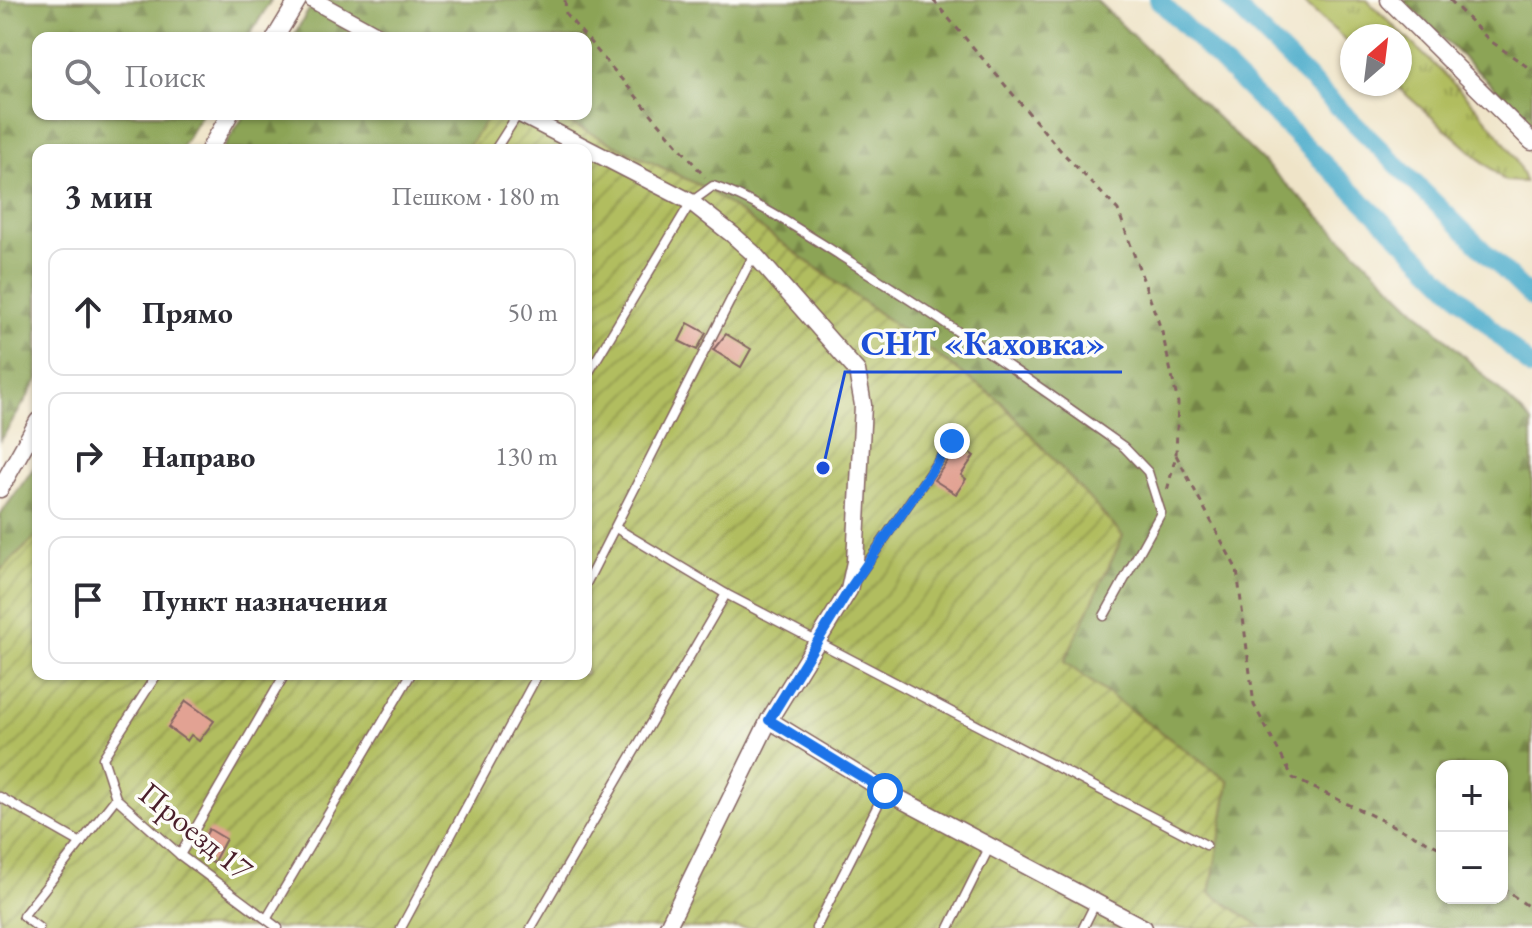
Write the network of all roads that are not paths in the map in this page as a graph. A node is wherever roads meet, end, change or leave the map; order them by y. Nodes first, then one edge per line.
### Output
1 (298, 0) edge
2 (313, 0) edge
3 (1389, 0) edge
4 (279, 32) edge
5 (371, 32) edge
6 (226, 120) edge
7 (515, 120) edge
8 (530, 120) edge
9 (1532, 142) edge
10 (212, 144) edge
11 (499, 144) edge
12 (574, 144) edge
13 (592, 153) edge
14 (691, 202) junction
15 (754, 254) junction
16 (592, 367) edge
17 (32, 432) edge
18 (952, 441) dead end
19 (0, 489) edge
20 (616, 528) junction
21 (592, 573) edge
22 (849, 590) junction
23 (726, 594) junction
24 (1104, 616) dead end
25 (816, 641) junction
26 (153, 680) edge
27 (282, 680) edge
28 (407, 680) edge
29 (535, 680) edge
30 (769, 720) junction
31 (885, 791) junction
32 (0, 797) edge
33 (116, 798) junction
34 (81, 843) junction
35 (1206, 845) dead end
36 (989, 848) junction
37 (180, 855) junction
38 (1095, 904) junction
39 (267, 918) junction
40 (39, 928) edge
41 (278, 928) edge
42 (401, 928) edge
43 (531, 928) edge
44 (667, 928) edge
45 (816, 928) edge
46 (949, 928) edge
47 (1083, 928) edge
48 (1144, 928) edge

1 - 4 street
2 - 5 street
3 - 9 street
6 - 10 street
7 - 11 lane
8 - 12 street
13 - 14 street
14 - 15 street
14 - 16 lane
14 - 24 lane
15 - 20 lane
15 - 22 street
17 - 19 street
18 - 22 lane
20 - 21 lane
20 - 23 lane
22 - 25 street
23 - 25 lane
23 - 43 lane
25 - 30 street
25 - 35 lane
26 - 33 lane, Проезд 17
27 - 37 lane
28 - 39 lane
29 - 42 lane
30 - 31 street
30 - 44 street
31 - 36 street
31 - 45 lane
32 - 34 lane
33 - 34 lane
33 - 37 lane, Проезд 17
34 - 40 lane
36 - 38 street
36 - 46 lane
37 - 39 lane, Проезд 17
38 - 47 lane
38 - 48 street
39 - 41 lane, Проезд 17

